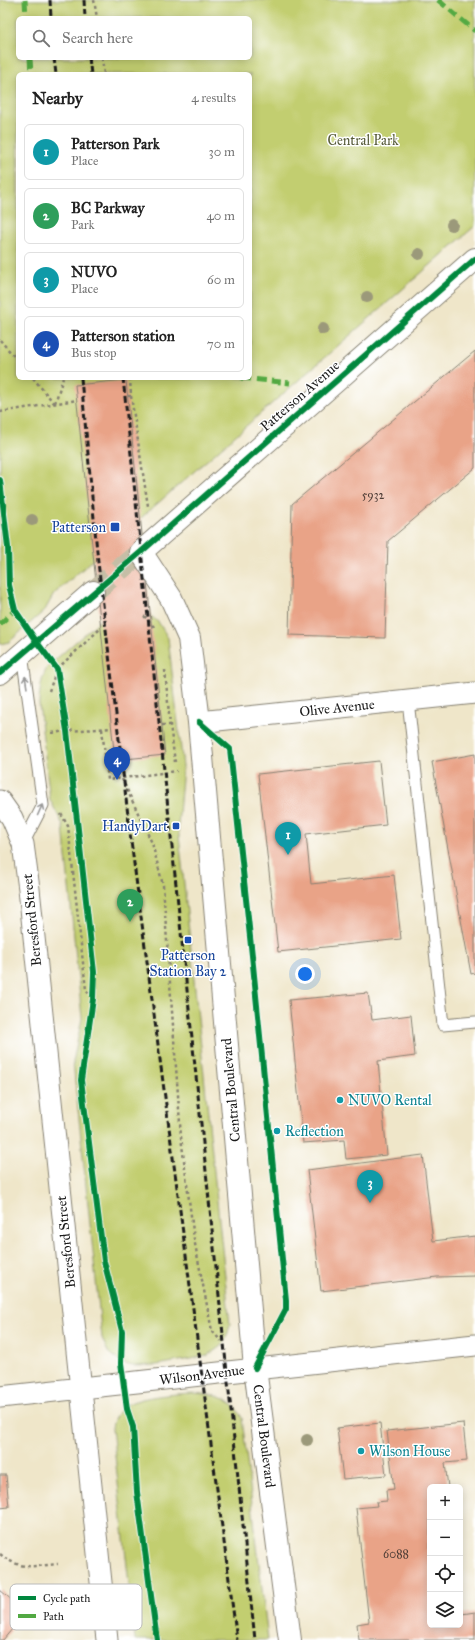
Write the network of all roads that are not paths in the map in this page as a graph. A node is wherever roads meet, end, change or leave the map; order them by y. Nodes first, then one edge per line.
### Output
1 (475, 259) edge
2 (141, 552) joint
3 (93, 592) tunnel mouth
4 (22, 654) junction
5 (0, 673) edge
6 (475, 693) edge
7 (408, 700) junction
8 (199, 722) junction
9 (0, 801) edge
10 (23, 844) junction
11 (475, 1022) edge
12 (475, 1345) edge
13 (255, 1368) junction
14 (81, 1388) junction
15 (0, 1397) edge
16 (101, 1584) edge
17 (106, 1630) edge
18 (107, 1640) edge
19 (290, 1640) edge

1 - 2 street, Patterson Avenue
2 - 8 street, Central Boulevard
3 - 4 street
4 - 5 street
10 -> 4 lane
6 - 7 street, Olive Avenue
7 - 8 street, Olive Avenue
7 - 11 lane
8 - 13 street, Central Boulevard
9 - 10 street, Beresford Street
10 - 14 street, Beresford Street
12 - 13 street, Wilson Avenue
13 - 14 street, Wilson Avenue
13 - 19 street, Central Boulevard
14 - 15 street, Wilson Avenue
14 - 16 street, Beresford Street
17 - 18 street, Beresford Street

